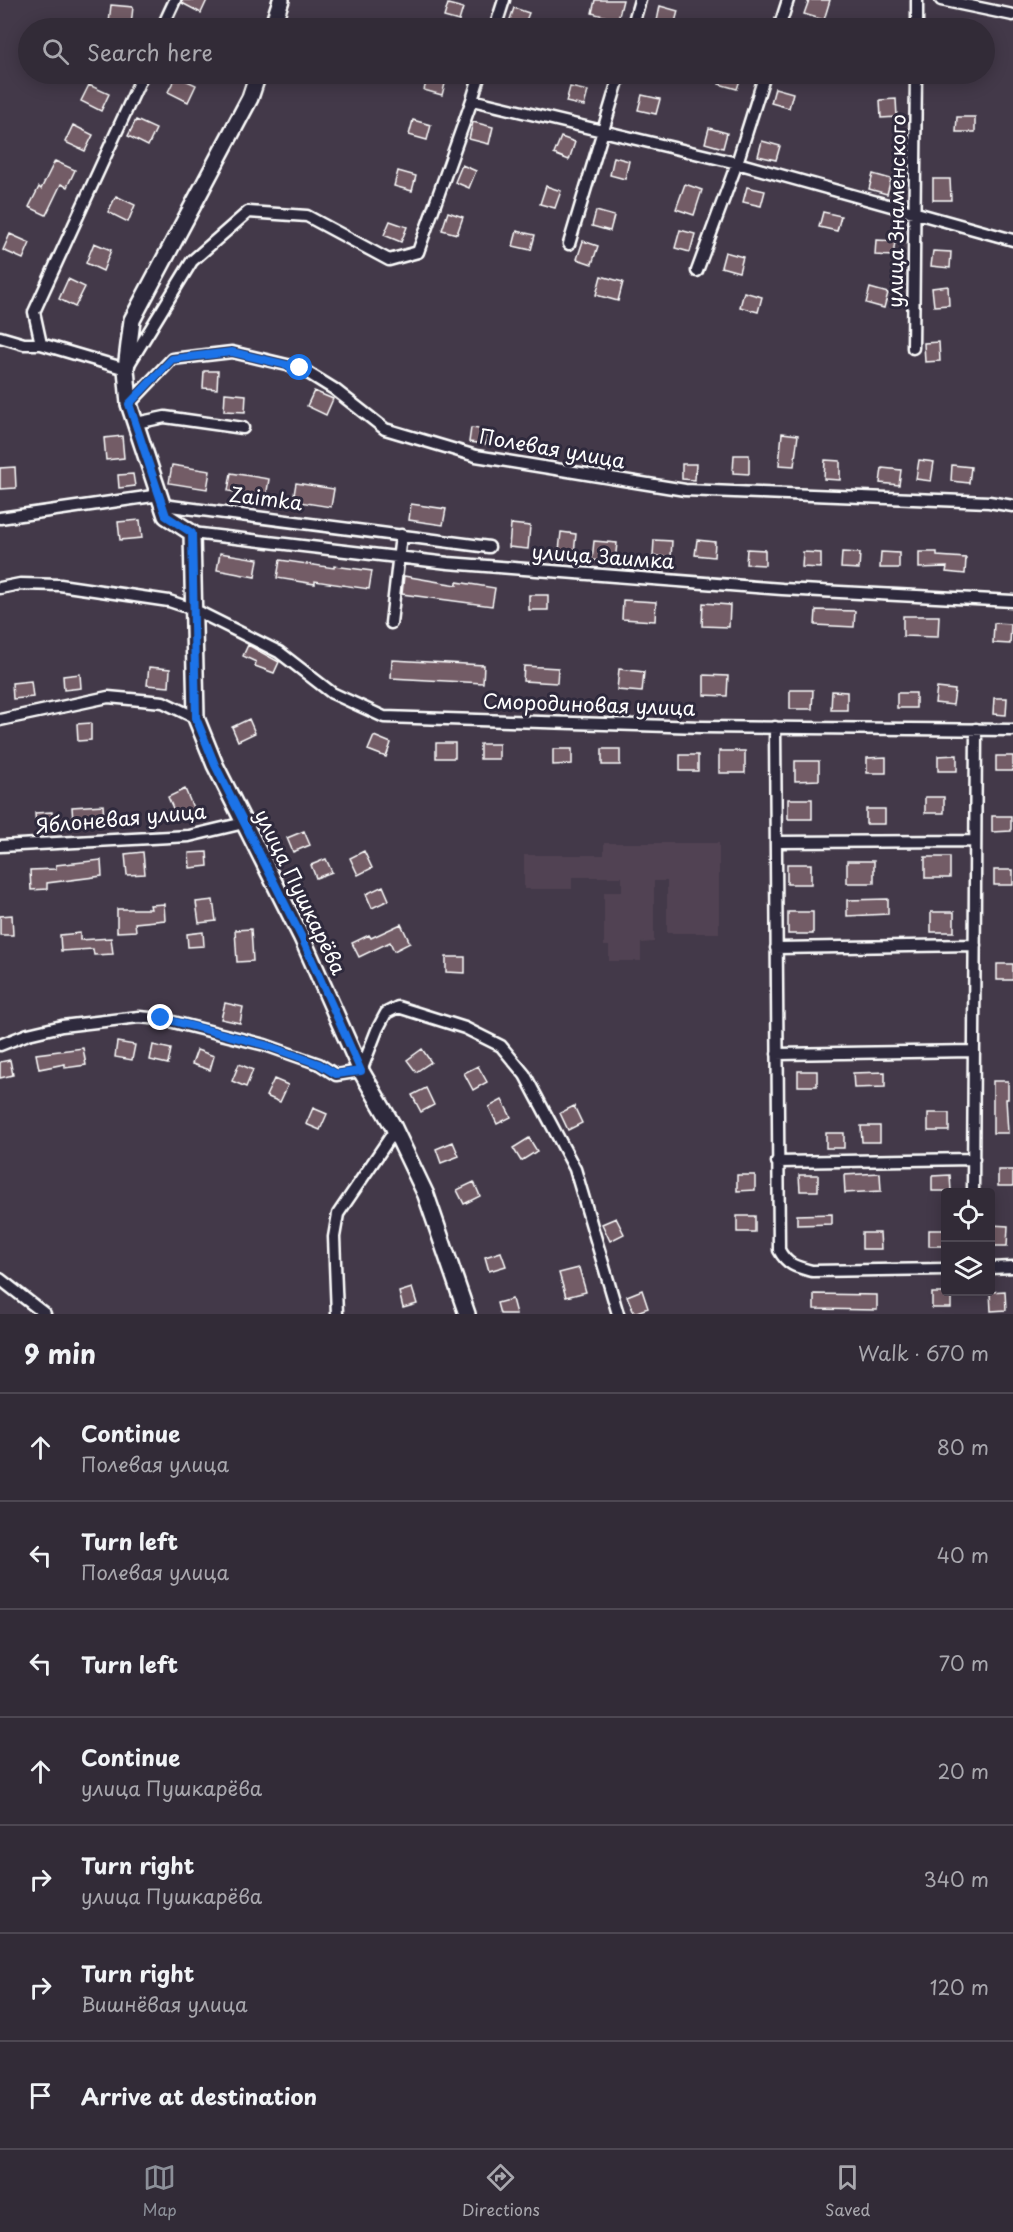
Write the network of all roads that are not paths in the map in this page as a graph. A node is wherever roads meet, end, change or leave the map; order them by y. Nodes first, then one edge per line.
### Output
1 (175, 0) edge
2 (280, 0) edge
3 (504, 0) edge
4 (640, 0) edge
5 (788, 0) edge
6 (917, 0) edge
7 (941, 0) edge
8 (1013, 15) edge
9 (167, 18) edge
10 (275, 18) edge
11 (498, 18) edge
12 (635, 18) edge
13 (782, 18) edge
14 (917, 18) edge
15 (138, 84) edge
16 (255, 84) edge
17 (477, 84) edge
18 (617, 84) edge
19 (762, 84) edge
20 (916, 84) edge
21 (472, 100) junction
22 (604, 132) junction
23 (737, 163) junction
24 (915, 213) junction
25 (1013, 240) edge
26 (568, 244) dead end
27 (697, 271) dead end
28 (0, 337) edge
29 (41, 344) junction
30 (913, 348) dead end
31 (126, 369) junction
32 (129, 404) junction
33 (135, 423) junction
34 (243, 428) dead end
35 (163, 505) junction
36 (1013, 506) edge
37 (0, 518) edge
38 (192, 533) junction
39 (401, 535) junction
40 (489, 547) dead end
41 (398, 557) junction
42 (0, 588) edge
43 (1013, 601) edge
44 (193, 609) junction
45 (391, 623) dead end
46 (196, 718) junction
47 (0, 720) edge
48 (775, 728) junction
49 (976, 729) junction
50 (1013, 730) edge
51 (244, 823) junction
52 (776, 842) junction
53 (975, 842) junction
54 (0, 846) edge
55 (975, 945) junction
56 (776, 948) junction
57 (0, 1045) edge
58 (974, 1051) junction
59 (777, 1054) junction
60 (361, 1071) junction
61 (395, 1130) junction
62 (974, 1159) junction
63 (777, 1162) junction
64 (974, 1188) edge
65 (995, 1268) edge
66 (1013, 1268) edge
67 (941, 1269) edge
68 (0, 1279) edge
69 (45, 1314) edge
70 (337, 1314) edge
71 (467, 1314) edge
72 (618, 1314) edge

1 - 9 street
2 - 10 street
3 - 11 street
4 - 12 street
5 - 13 street
6 - 14 street
7 - 8 street
15 - 29 street
16 - 31 street
17 - 21 street
18 - 22 street
19 - 23 street
20 - 24 street, улица Знаменского
21 - 22 street
21 - 31 street
22 - 23 street
22 - 26 street
23 - 24 street
23 - 27 street
24 - 25 street
24 - 30 street, улица Знаменского
28 - 29 street
29 - 31 street
31 - 32 street
32 - 33 street
32 - 36 street, Полевая улица
33 - 34 street
33 - 35 street
35 - 37 street, Zaimka
35 - 38 street
35 - 39 street, Zaimka
38 - 41 street, улица Заимка
38 - 44 street, улица Пушкарёва
39 - 40 street, Zaimka
39 - 41 street
41 - 43 street, улица Заимка
41 - 45 street
42 - 44 street, Смородиновая улица
44 - 46 street, улица Пушкарёва
44 - 48 street, Смородиновая улица
46 - 47 street
46 - 51 street, улица Пушкарёва
48 - 49 street, Смородиновая улица
48 - 52 street
49 - 50 street, Смородиновая улица
49 - 53 street
51 - 54 street, Яблоневая улица
51 - 60 street, улица Пушкарёва
52 - 53 street
52 - 56 street
53 - 55 street
55 - 56 street
55 - 58 street
56 - 59 street
57 - 60 street
58 - 59 street
58 - 62 street
59 - 63 street
60 - 61 street, улица Пушкарёва
60 - 72 street
61 - 70 street
61 - 71 street, улица Пушкарёва
62 - 63 street
62 - 64 street
63 - 67 street
65 - 66 street
68 - 69 street

